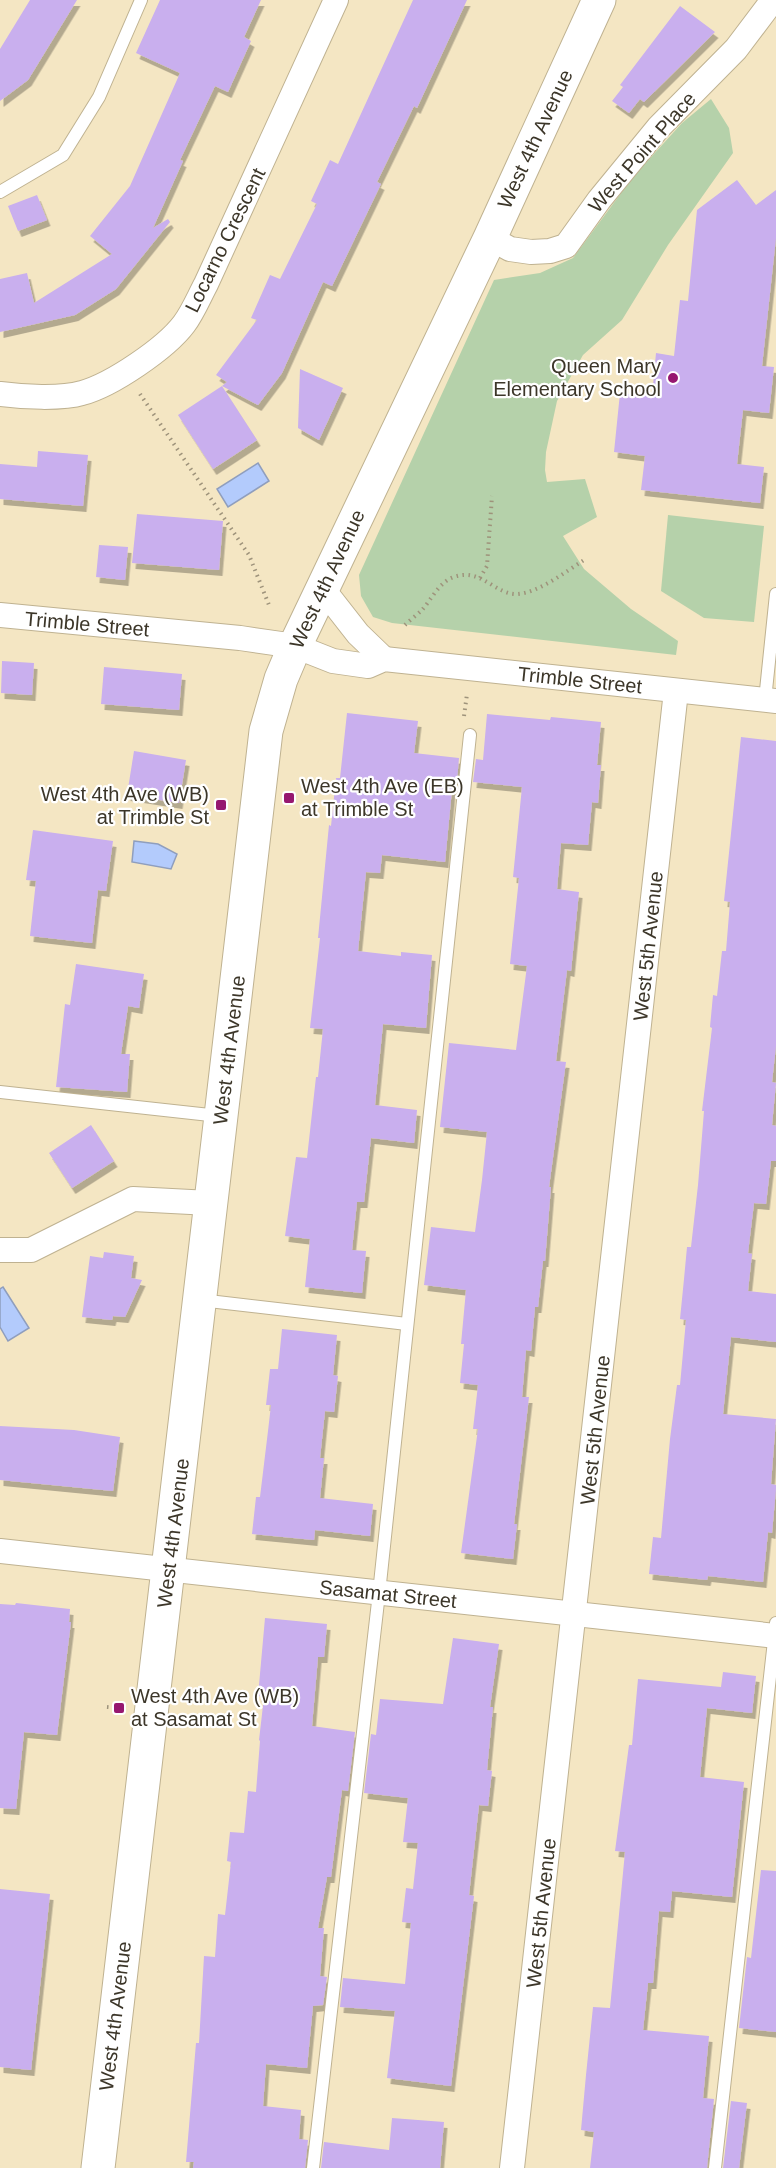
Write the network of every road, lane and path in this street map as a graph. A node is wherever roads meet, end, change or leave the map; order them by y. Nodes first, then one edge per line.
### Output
1 (141, 0) edge
2 (336, 0) edge
3 (599, 0) edge
4 (774, 0) edge
5 (0, 192) edge
6 (490, 238) junction
7 (138, 391) dead end
8 (0, 394) edge
9 (492, 496) dead end
10 (584, 560) dead end
11 (480, 578) junction
12 (322, 588) junction
13 (776, 594) edge
14 (269, 605) dead end
15 (0, 615) edge
16 (405, 625) dead end
17 (295, 646) junction
18 (384, 658) junction
19 (676, 691) junction
20 (770, 700) edge
21 (470, 735) dead end
22 (0, 1092) edge
23 (221, 1116) junction
24 (210, 1203) junction
25 (0, 1250) edge
26 (198, 1300) junction
27 (407, 1324) junction
28 (0, 1551) edge
29 (169, 1570) junction
30 (379, 1593) junction
31 (574, 1614) junction
32 (776, 1632) edge
33 (107, 1707) dead end
34 (119, 1708) dead end
35 (98, 2168) edge
36 (314, 2168) edge
37 (512, 2168) edge
38 (715, 2168) edge

1 - 5 lane
2 - 8 street, Locarno Crescent
3 - 6 main road, West 4th Avenue
4 - 6 street, West Point Place
6 - 12 main road, West 4th Avenue
7 - 14 path
9 - 11 path
10 - 11 path
11 - 16 path
12 - 17 main road, West 4th Avenue
12 - 18 street
13 - 20 lane
15 - 17 street, Trimble Street
17 - 18 street, Trimble Street
17 - 23 main road, West 4th Avenue
18 - 19 street, Trimble Street
19 - 20 street, Trimble Street
19 - 31 street, West 5th Avenue
21 - 27 lane
22 - 23 lane
23 - 24 main road, West 4th Avenue
24 - 25 street
24 - 26 main road, West 4th Avenue
26 - 27 lane
26 - 29 main road, West 4th Avenue
27 - 30 lane
28 - 29 street, Sasamat Street
29 - 30 street, Sasamat Street
29 - 35 main road, West 4th Avenue
30 - 31 street, Sasamat Street
30 - 36 lane
31 - 32 street, Sasamat Street
31 - 37 street, West 5th Avenue
32 - 38 lane
33 - 34 path

